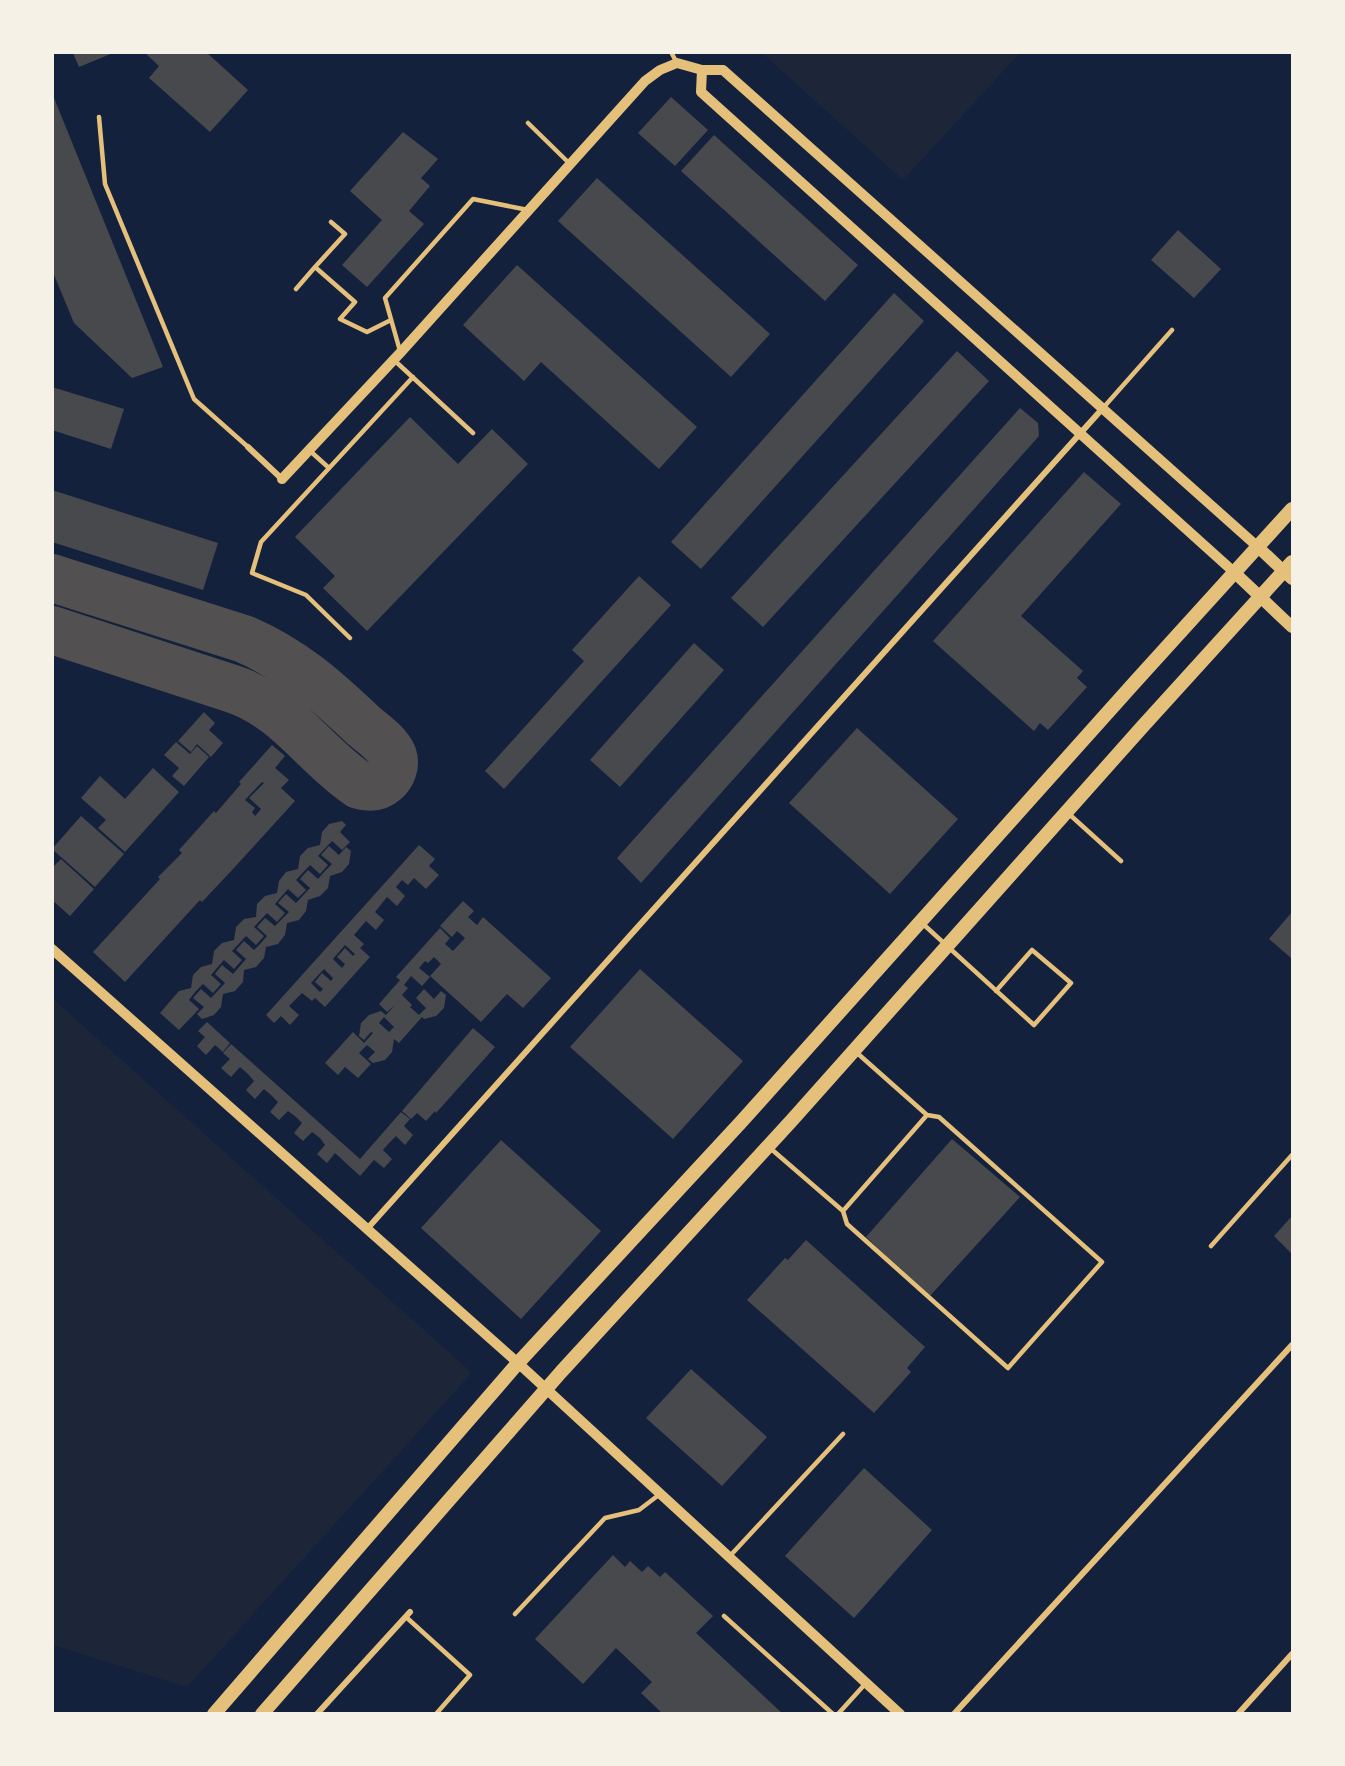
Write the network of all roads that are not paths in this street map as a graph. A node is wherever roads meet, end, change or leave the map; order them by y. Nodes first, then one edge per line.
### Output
1 (671, 52) edge
2 (677, 63) junction
3 (702, 70) junction
4 (99, 117) dead end
5 (528, 123) dead end
6 (570, 164) junction
7 (528, 210) junction
8 (332, 222) dead end
9 (315, 267) junction
10 (296, 289) dead end
11 (392, 320) junction
12 (1172, 330) dead end
13 (397, 356) junction
14 (413, 377) junction
15 (1103, 408) junction
16 (473, 433) dead end
17 (1081, 434) junction
18 (248, 447) joint
19 (309, 450) junction
20 (329, 468) junction
21 (282, 479) joint
22 (1293, 509) edge
23 (1258, 548) junction
24 (1290, 571) edge
25 (1235, 573) junction
26 (1261, 597) junction
27 (1293, 627) edge
28 (350, 638) dead end
29 (1066, 812) junction
30 (1121, 861) dead end
31 (920, 922) junction
32 (947, 947) junction
33 (52, 949) edge
34 (996, 991) junction
35 (854, 1051) junction
36 (927, 1115) junction
37 (768, 1146) junction
38 (1293, 1155) edge
39 (843, 1211) junction
40 (367, 1230) junction
41 (1211, 1246) dead end
42 (1293, 1345) edge
43 (518, 1363) junction
44 (546, 1390) junction
45 (843, 1434) dead end
46 (660, 1494) junction
47 (729, 1557) junction
48 (408, 1614) joint
49 (515, 1614) dead end
50 (724, 1616) dead end
51 (1293, 1654) edge
52 (866, 1683) junction
53 (214, 1713) edge
54 (262, 1713) edge
55 (317, 1713) edge
56 (436, 1713) edge
57 (833, 1713) edge
58 (838, 1713) edge
59 (900, 1713) edge
60 (954, 1713) edge
61 (1238, 1713) edge

1 - 2 lane
2 - 3 street
2 - 6 street
3 - 15 street
3 - 17 street
4 - 18 lane
5 - 6 lane
6 - 7 street
7 - 11 lane
7 - 13 street
8 - 9 lane
9 - 10 lane
9 - 11 lane
11 - 13 lane
12 - 15 lane
13 - 14 lane
13 - 19 street
14 - 16 lane
14 - 20 lane
15 - 17 street
15 - 23 street
17 - 25 street
17 - 40 street
18 - 21 street
19 - 20 lane
19 - 21 street
20 - 28 lane
22 - 23 main road
23 - 24 main road
23 - 25 main road
24 - 26 main road
25 - 26 main road
25 - 31 main road
26 - 27 main road
26 - 29 main road
29 - 30 lane
29 - 32 main road
31 - 32 lane
31 - 43 main road
32 - 34 lane
32 - 35 main road
33 - 40 street
34 - 34 lane
35 - 36 lane
35 - 37 main road
36 - 39 lane
36 - 39 lane
37 - 39 lane
37 - 44 main road
38 - 41 lane
40 - 43 street
42 - 60 street
43 - 44 street
43 - 53 main road
44 - 46 street
44 - 54 main road
45 - 47 lane
46 - 47 street
46 - 49 lane
47 - 52 street
48 - 55 street
48 - 56 lane
50 - 57 lane
51 - 61 street
52 - 58 lane
52 - 59 street

